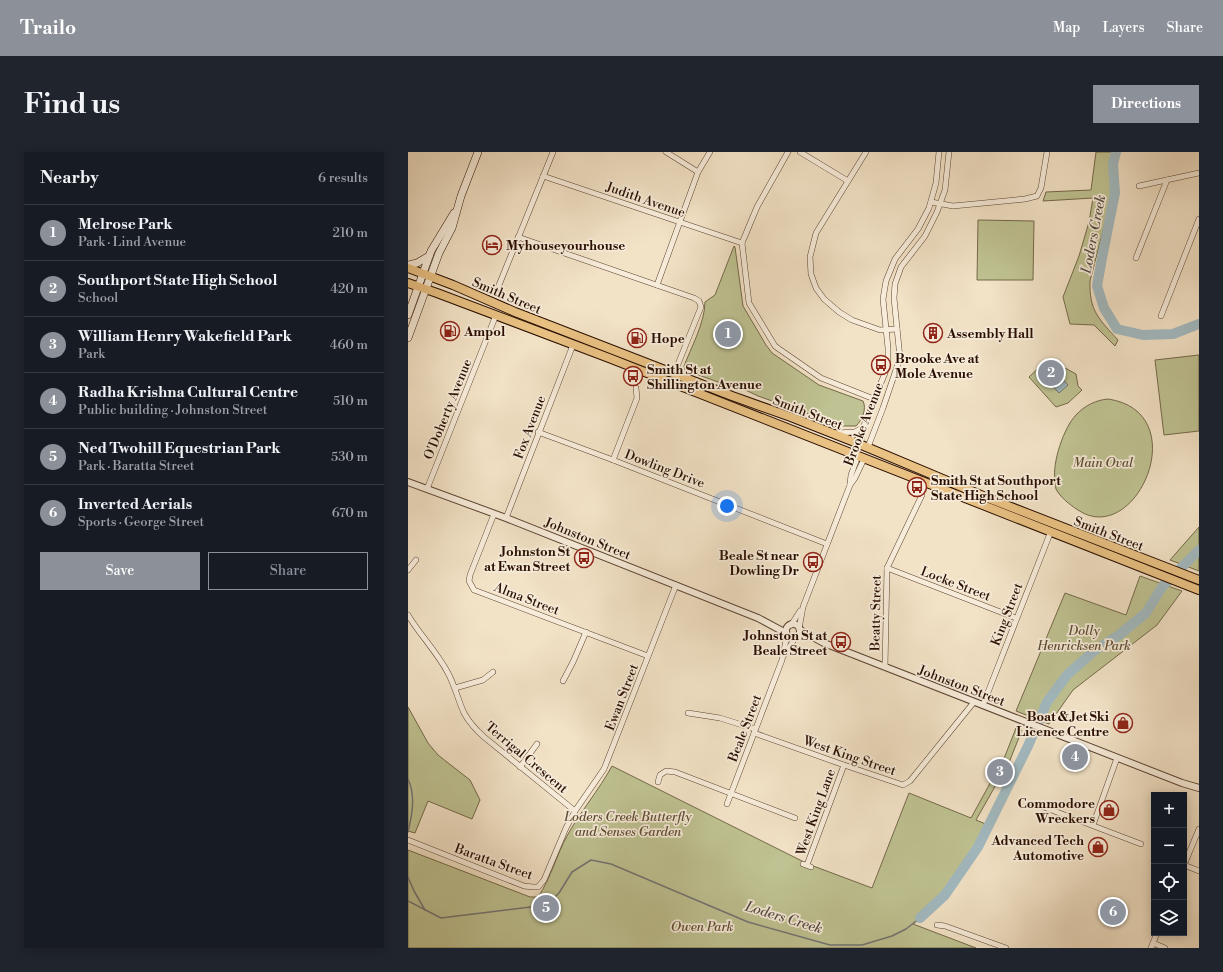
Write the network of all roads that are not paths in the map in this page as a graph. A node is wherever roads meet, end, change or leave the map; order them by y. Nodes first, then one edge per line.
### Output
1 (478, 152) edge
2 (553, 152) edge
3 (666, 152) edge
4 (710, 152) edge
5 (788, 152) edge
6 (800, 152) edge
7 (866, 152) edge
8 (949, 152) edge
9 (1047, 152) edge
10 (937, 153) edge
11 (698, 172) junction
12 (1199, 173) edge
13 (543, 176) junction
14 (1167, 180) junction
15 (848, 181) junction
16 (1139, 186) dead end
17 (931, 202) junction
18 (940, 205) junction
19 (457, 208) junction
20 (1199, 220) edge
21 (680, 222) junction
22 (518, 237) junction
23 (742, 243) junction
24 (429, 256) junction
25 (1136, 258) dead end
26 (408, 265) edge
27 (408, 268) edge
28 (423, 273) junction
29 (431, 276) junction
30 (408, 283) edge
31 (657, 285) junction
32 (423, 288) junction
33 (497, 290) dead end
34 (408, 315) edge
35 (496, 315) junction
36 (1161, 316) dead end
37 (897, 329) junction
38 (886, 331) junction
39 (408, 338) edge
40 (573, 345) junction
41 (674, 374) junction
42 (636, 388) dead end
43 (874, 399) junction
44 (864, 427) junction
45 (538, 432) junction
46 (832, 433) junction
47 (864, 446) junction
48 (861, 457) junction
49 (613, 460) junction
50 (408, 482) edge
51 (427, 489) junction
52 (922, 495) dead end
53 (494, 514) junction
54 (506, 518) junction
55 (1051, 532) junction
56 (827, 544) junction
57 (416, 560) dead end
58 (887, 568) junction
59 (408, 570) edge
60 (1187, 580) junction
61 (1199, 580) edge
62 (676, 585) junction
63 (1199, 590) edge
64 (803, 606) junction
65 (408, 615) edge
66 (758, 618) junction
67 (1016, 618) junction
68 (790, 625) junction
69 (800, 629) junction
70 (586, 632) junction
71 (787, 634) junction
72 (796, 638) junction
73 (824, 643) junction
74 (648, 656) junction
75 (782, 660) junction
76 (886, 667) junction
77 (494, 672) dead end
78 (563, 681) dead end
79 (455, 688) junction
80 (974, 702) junction
81 (983, 705) junction
82 (688, 713) dead end
83 (754, 731) junction
84 (537, 744) dead end
85 (1118, 758) junction
86 (844, 765) junction
87 (520, 767) junction
88 (658, 782) dead end
89 (1182, 783) junction
90 (1199, 788) edge
91 (1199, 792) edge
92 (732, 794) junction
93 (727, 804) dead end
94 (1041, 806) dead end
95 (575, 811) junction
96 (795, 818) dead end
97 (1093, 825) junction
98 (1199, 829) edge
99 (408, 840) edge
100 (1141, 844) dead end
101 (1184, 864) edge
102 (807, 865) dead end
103 (1187, 866) edge
104 (1199, 871) edge
105 (937, 924) dead end
106 (1156, 936) edge
107 (1152, 946) edge
108 (1006, 948) edge
109 (1165, 948) edge

1 - 19 main road
2 - 13 street
3 - 11 street
4 - 11 street
5 - 23 street
6 - 15 street
7 - 15 street
8 - 18 street, Brooke Avenue
9 - 18 street
10 - 17 street, Brooke Avenue
11 - 21 street
12 - 14 street
13 - 21 street, Judith Avenue
13 - 22 street
14 - 16 street
14 - 25 street
15 - 38 street
17 - 18 street
17 - 38 street, Brooke Avenue
18 - 37 street, Brooke Avenue
19 - 24 main road
19 - 29 main road
20 - 36 street
21 - 23 street, Judith Avenue
21 - 31 street
22 - 31 street
22 - 33 street
23 - 43 street
24 - 26 main road
24 - 28 main road
27 - 28 highway, Smith Street
28 - 29 highway, Smith Street
28 - 32 main road
29 - 32 main road
29 - 41 highway, Smith Street
30 - 32 highway, Smith Street
31 - 41 street
32 - 34 main road
32 - 35 highway, Smith Street
32 - 39 main road
35 - 40 highway, Smith Street
35 - 51 street, O'Doherty Avenue
37 - 38 street
37 - 47 street, Brooke Avenue
38 - 43 street, Brooke Avenue
40 - 45 street, Fox Avenue
40 - 48 highway, Smith Street
41 - 46 highway, Smith Street
42 - 49 street
43 - 44 street, Brooke Avenue
44 - 46 street
44 - 47 street, Brooke Avenue
45 - 49 street, Dowling Drive
45 - 54 street, Fox Avenue
46 - 47 highway, Smith Street
47 - 48 highway, Brooke Avenue
47 - 60 highway, Smith Street
48 - 55 highway, Smith Street
48 - 56 street, Brooke Avenue
49 - 56 street, Dowling Drive
50 - 51 street, Johnston Street
51 - 53 street, Johnston Street
52 - 58 street, Beatty Street
53 - 54 street, Johnston Street
53 - 70 street, Alma Street
54 - 62 street, Johnston Street
55 - 60 highway, Smith Street
55 - 67 street, King Street
56 - 64 street
57 - 59 street
58 - 67 street, Locke Street
58 - 76 street, Beatty Street
60 - 61 highway, Smith Street
60 - 63 highway, Smith Street
62 - 66 street, Johnston Street
62 - 74 street, Ewan Street
64 - 68 street
64 - 69 street
65 - 79 street, Terrigal Crescent
66 - 68 street, Johnston Street
66 - 71 street, Johnston Street
67 - 81 street, King Street
68 - 69 street
68 - 71 street
69 - 72 street
69 - 73 street, Johnston Street
70 - 74 street, Alma Street
70 - 78 street
71 - 72 street
71 - 75 street, Beale Street
72 - 73 street, Johnston Street
72 - 75 street, Beale Street
73 - 76 street, Johnston Street
74 - 95 street, Ewan Street
75 - 83 street, Beale Street
76 - 80 street, Johnston Street
77 - 79 street
79 - 87 street, Terrigal Crescent
80 - 81 street, Johnston Street
80 - 86 street, West King Street
81 - 85 street, Johnston Street
82 - 83 street, West King Street
83 - 86 street, West King Street
83 - 92 street, Beale Street
84 - 87 street
85 - 89 street, Johnston Street
85 - 97 street
86 - 102 street, West King Lane
87 - 95 street, Terrigal Crescent
88 - 92 street
89 - 90 street, Johnston Street
89 - 91 street, Johnston Street
92 - 93 street, Beale Street
92 - 96 street
94 - 97 street
95 - 99 street, Baratta Street
97 - 100 street
98 - 101 street
103 - 104 street
105 - 108 street
106 - 107 street
107 - 109 street

